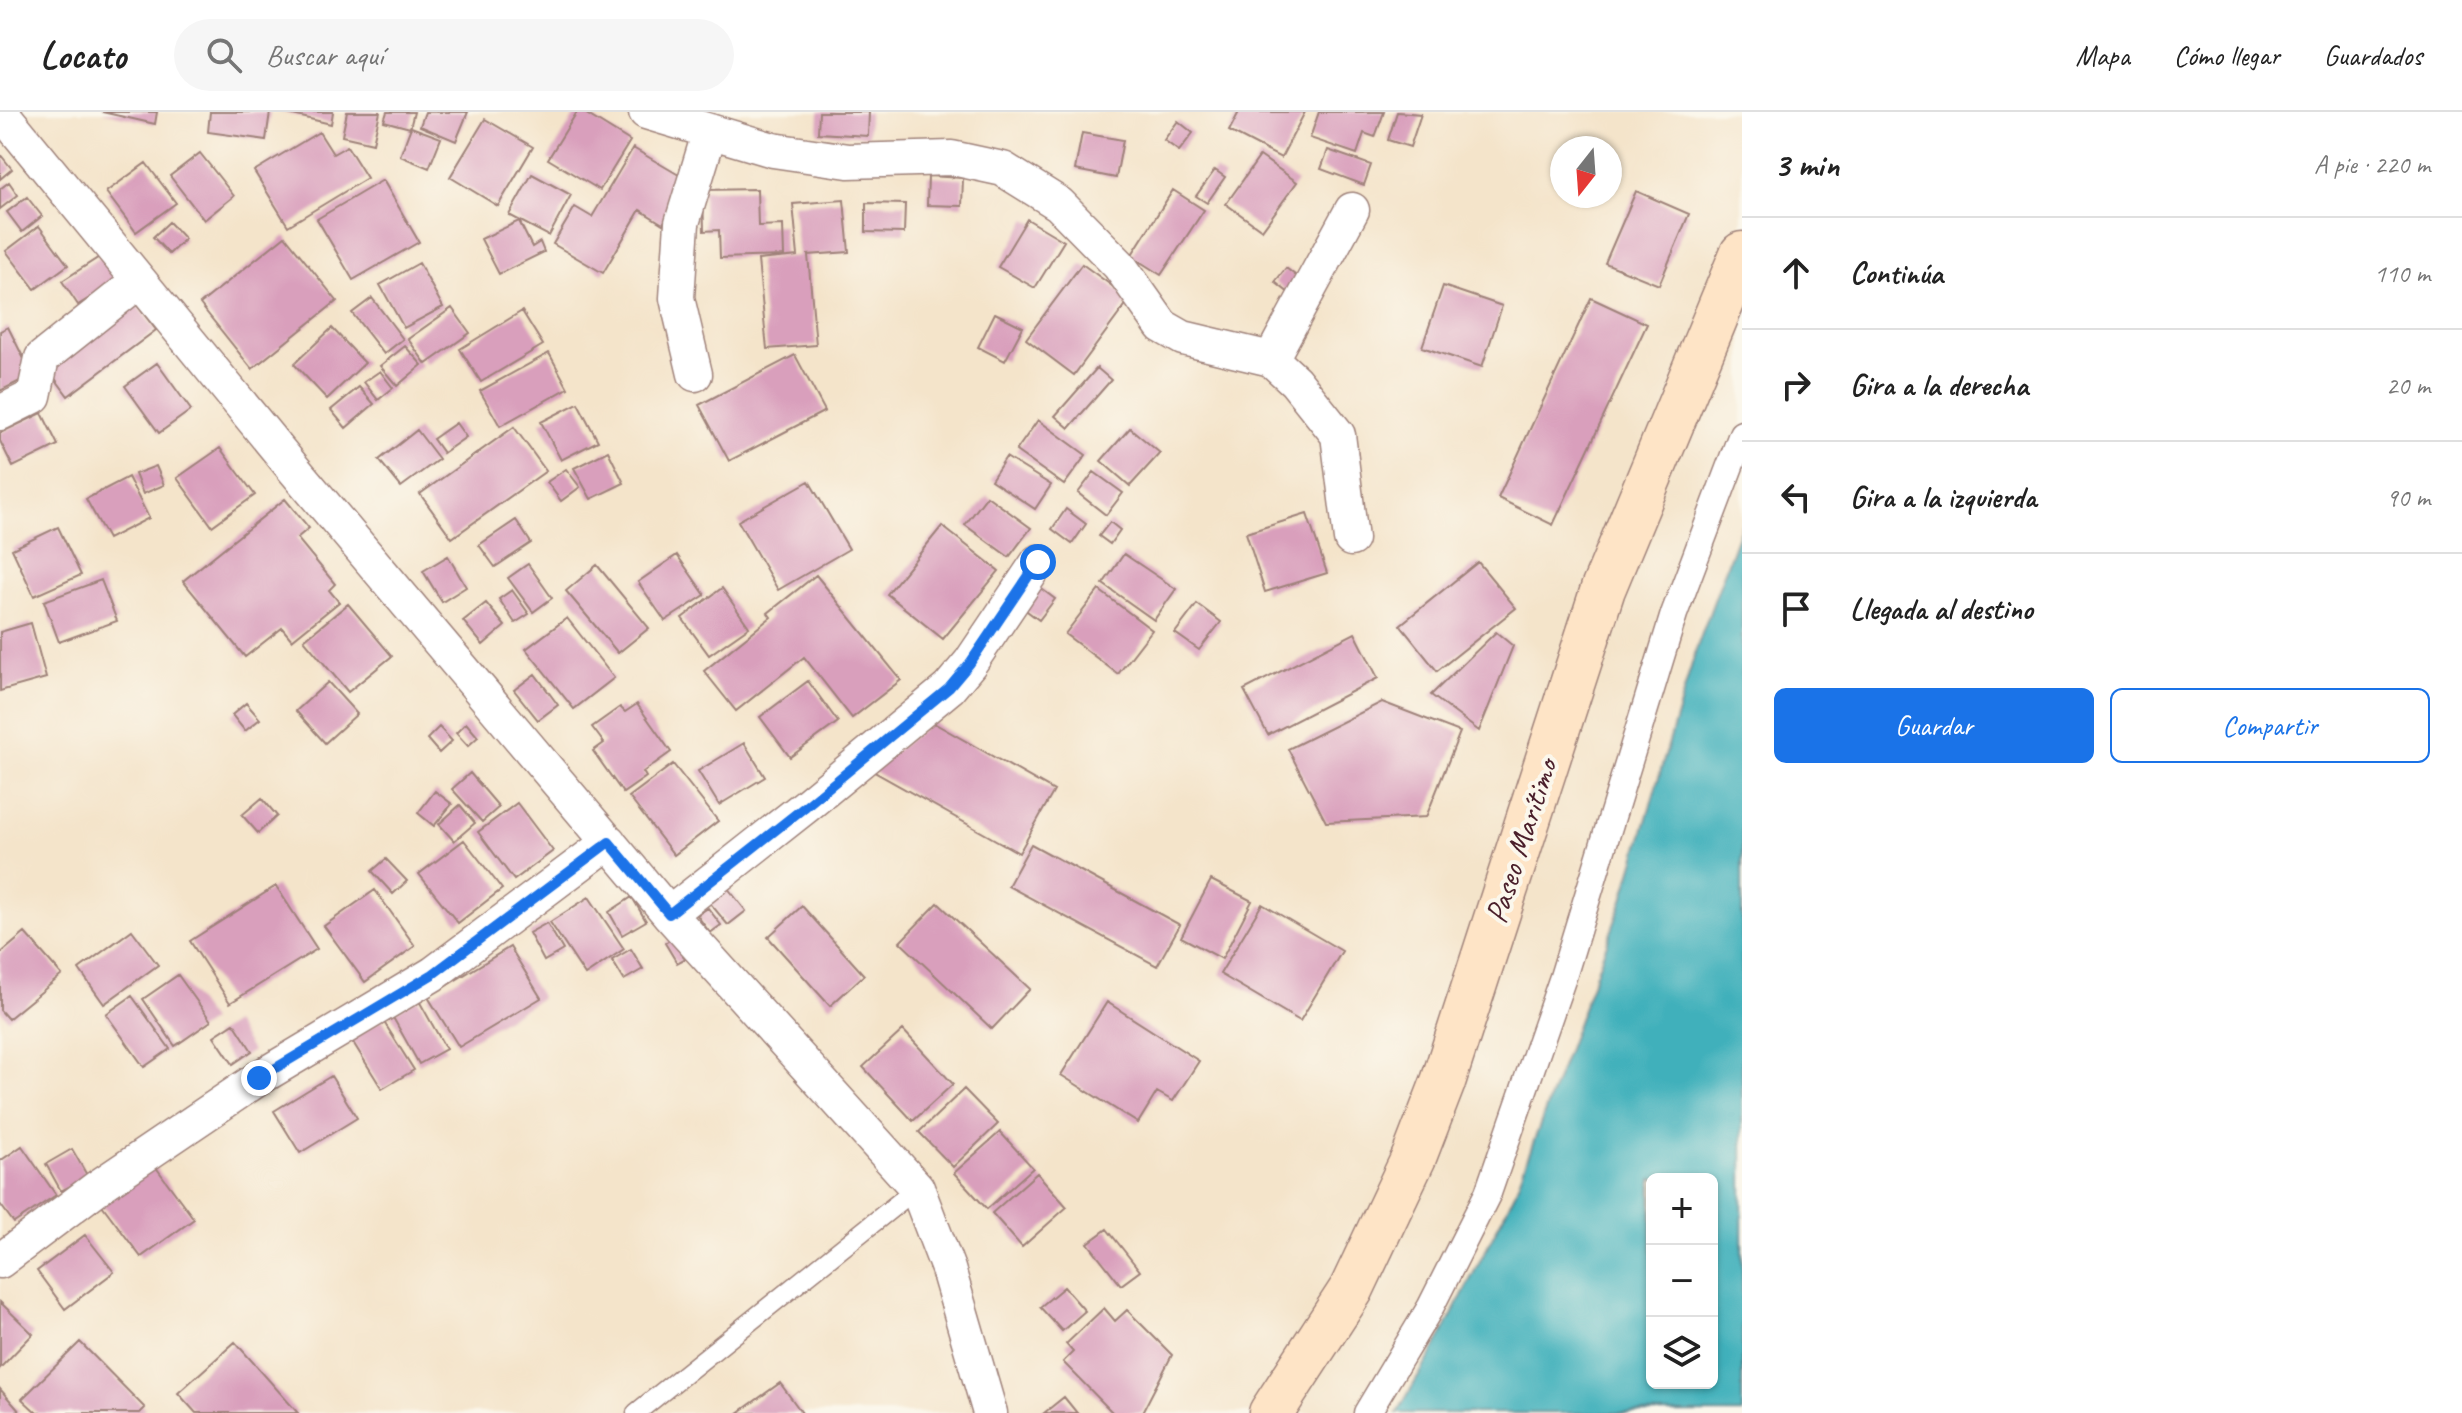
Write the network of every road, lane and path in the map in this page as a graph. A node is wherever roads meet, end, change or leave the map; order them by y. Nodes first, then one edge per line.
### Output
1 (1, 112) edge
2 (646, 112) edge
3 (710, 131) junction
4 (1352, 210) dead end
5 (1742, 254) edge
6 (139, 281) junction
7 (1271, 359) junction
8 (695, 374) dead end
9 (0, 413) edge
10 (1742, 434) edge
11 (1351, 539) dead end
12 (1038, 562) dead end
13 (609, 842) junction
14 (669, 914) junction
15 (917, 1188) junction
16 (0, 1261) edge
17 (636, 1413) edge
18 (990, 1413) edge
19 (1271, 1413) edge
20 (1367, 1413) edge

1 - 6 street
2 - 3 street
3 - 7 street
3 - 8 street
4 - 7 street
5 - 19 main road, Paseo Marítimo
6 - 9 street
6 - 13 street
7 - 11 street
10 - 20 street
12 - 14 street
13 - 14 street
13 - 16 street
14 - 15 street
15 - 17 lane
15 - 18 street

